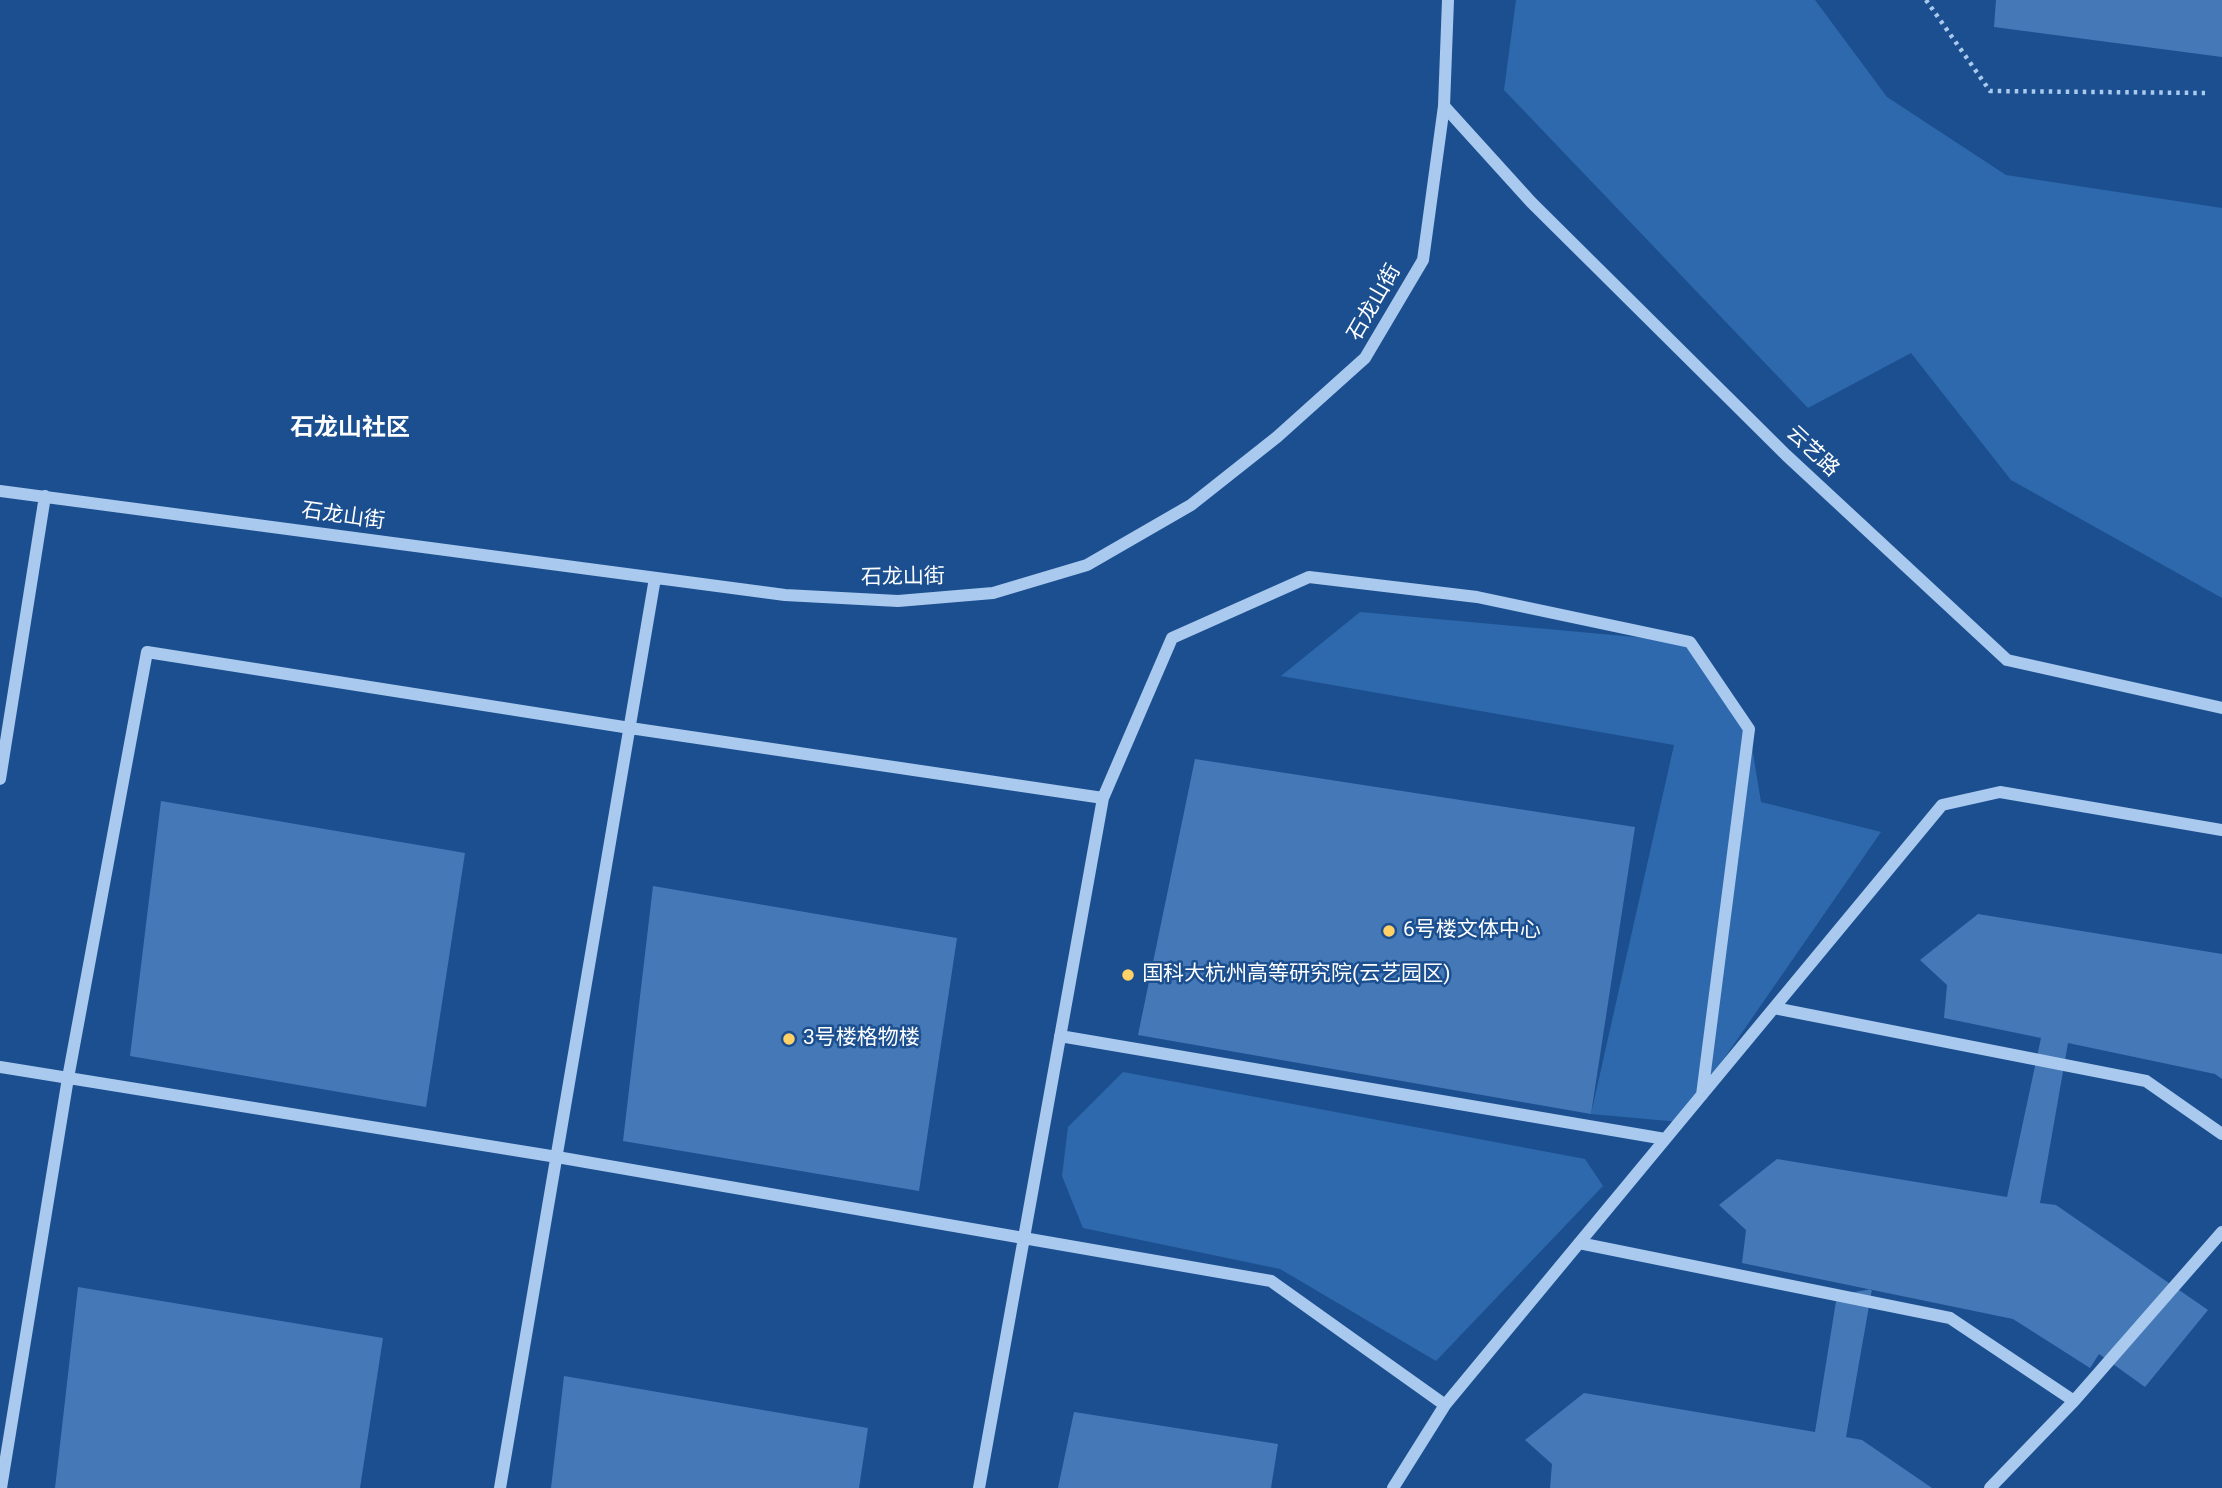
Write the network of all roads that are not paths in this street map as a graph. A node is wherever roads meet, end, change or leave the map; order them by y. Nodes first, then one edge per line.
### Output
1 (1448, 0) edge
2 (1444, 106) junction
3 (0, 491) edge
4 (45, 496) junction
5 (655, 578) junction
6 (2222, 708) edge
7 (629, 728) junction
8 (0, 779) edge
9 (1103, 798) junction
10 (2222, 830) edge
11 (1774, 1008) junction
12 (1060, 1036) junction
13 (0, 1067) edge
14 (68, 1078) junction
15 (1702, 1095) junction
16 (2222, 1134) edge
17 (1665, 1139) junction
18 (557, 1157) junction
19 (2222, 1232) edge
20 (1024, 1238) junction
21 (1579, 1243) junction
22 (2074, 1401) junction
23 (1445, 1405) junction
24 (1, 1488) edge
25 (500, 1488) edge
26 (979, 1488) edge
27 (1393, 1488) edge
28 (1990, 1488) edge

1 - 2 street, 石龙山街
2 - 5 street, 石龙山街
2 - 6 street, 云艺路
3 - 4 street, 石龙山街
4 - 5 street, 石龙山街
4 - 8 street
5 - 7 street
7 - 9 street
7 - 14 street
7 - 18 street
9 - 12 street
9 - 15 street
10 - 11 street
11 - 15 street
11 - 16 street
12 - 17 street
12 - 20 street
13 - 14 street
14 - 18 street
14 - 24 street
15 - 17 street
17 - 21 street
18 - 20 street
18 - 25 street
19 - 22 street
20 - 23 street
20 - 26 street
21 - 22 street
21 - 23 street
22 - 28 street
23 - 27 street

